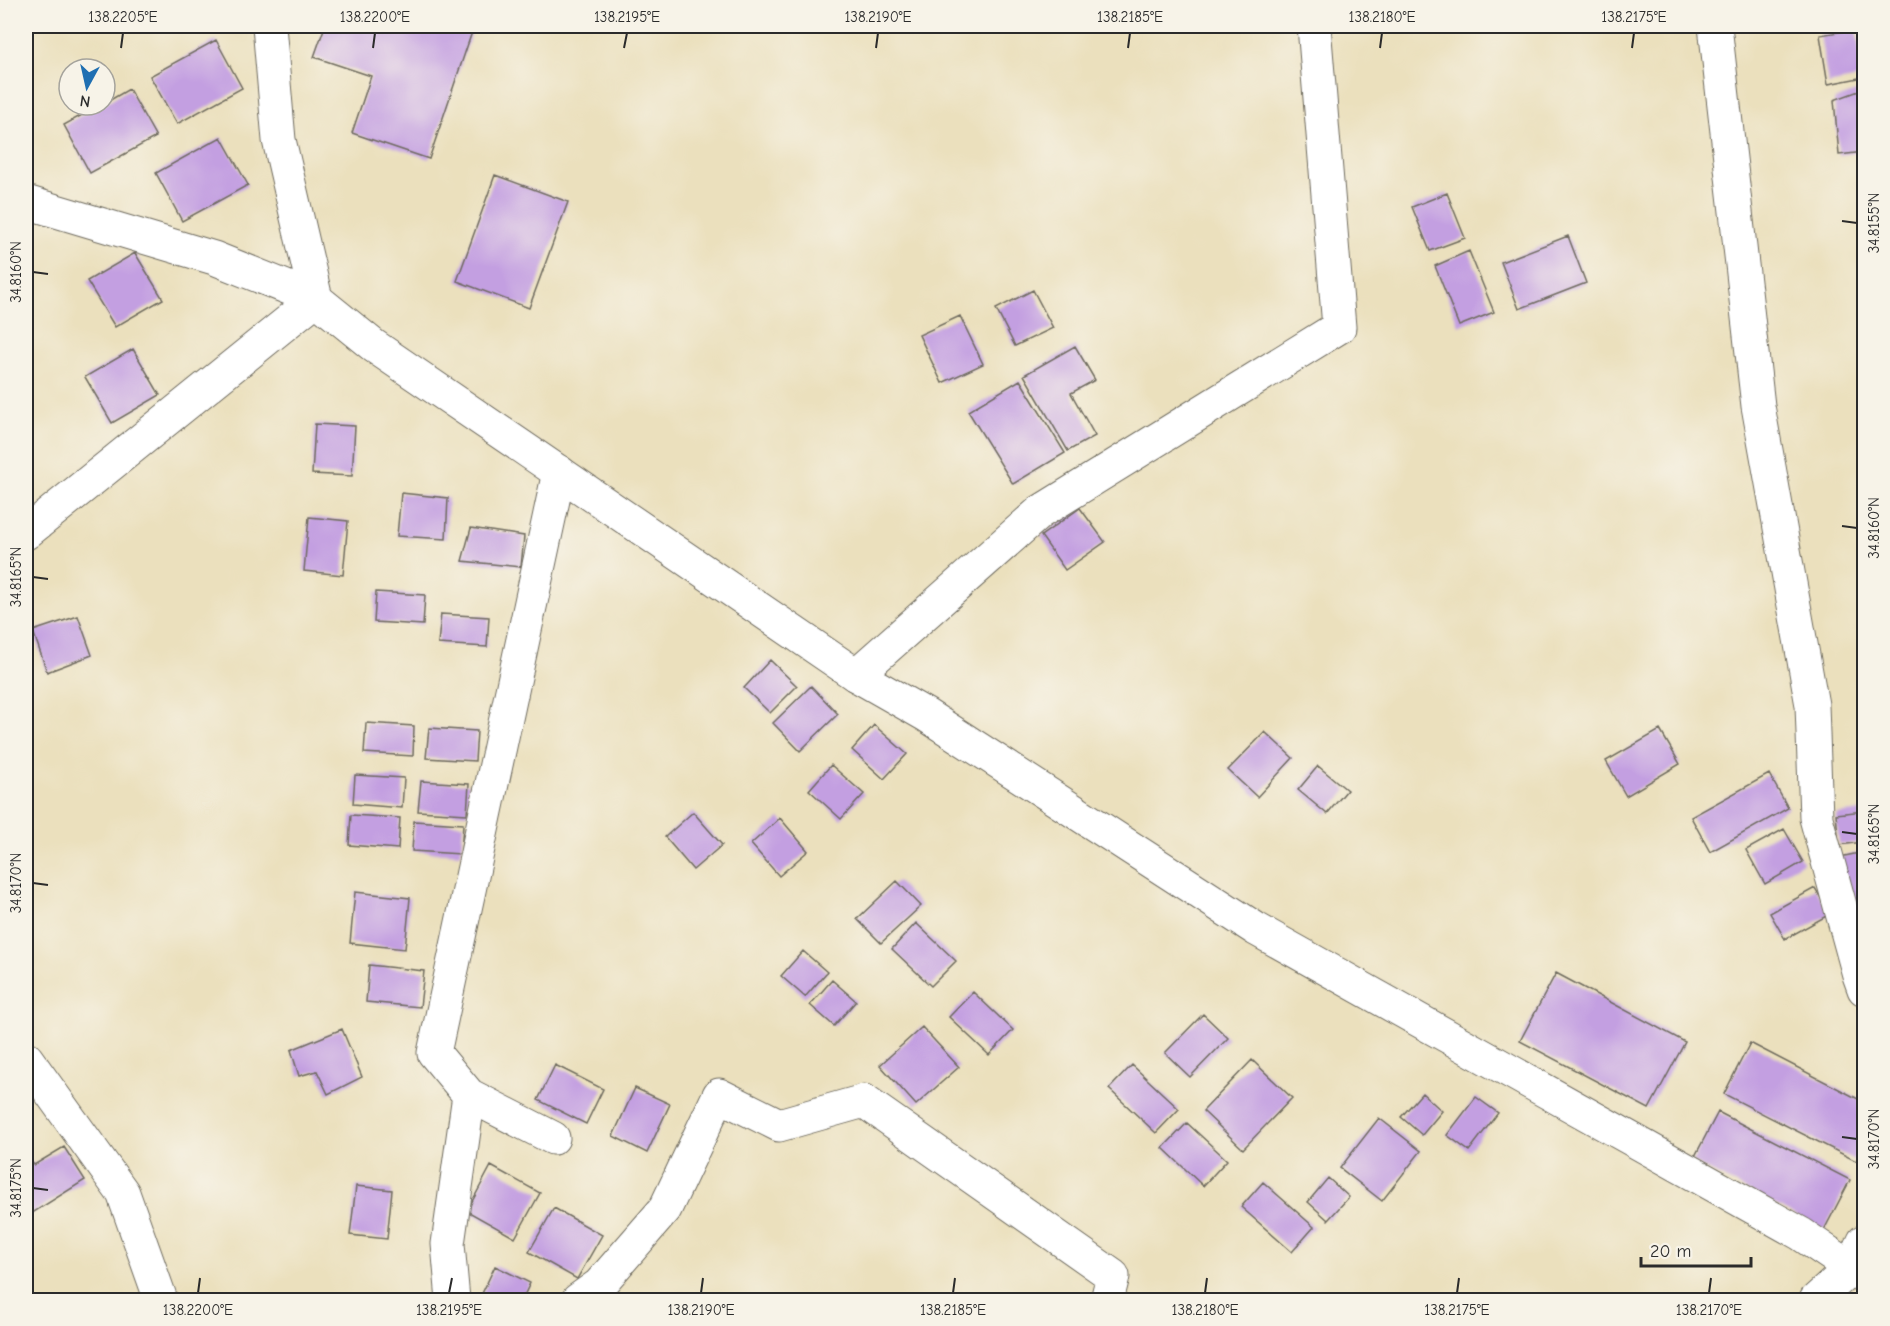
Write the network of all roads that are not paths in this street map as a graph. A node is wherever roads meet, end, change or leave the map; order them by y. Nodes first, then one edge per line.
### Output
1 (268, 26) edge
2 (1314, 26) edge
3 (1715, 26) edge
4 (26, 202) edge
5 (316, 299) junction
6 (559, 472) junction
7 (26, 533) edge
8 (856, 675) junction
9 (1864, 989) edge
10 (26, 1058) edge
11 (469, 1095) junction
12 (553, 1138) dead end
13 (1860, 1261) edge
14 (161, 1300) edge
15 (453, 1300) edge
16 (578, 1300) edge
17 (1107, 1300) edge
18 (1816, 1300) edge

1 - 5 street
2 - 8 street
3 - 9 street
4 - 5 street
5 - 6 street
5 - 7 street
6 - 8 street
6 - 11 street
8 - 13 street
10 - 14 street
11 - 12 street
11 - 15 street
13 - 18 street
16 - 17 street

